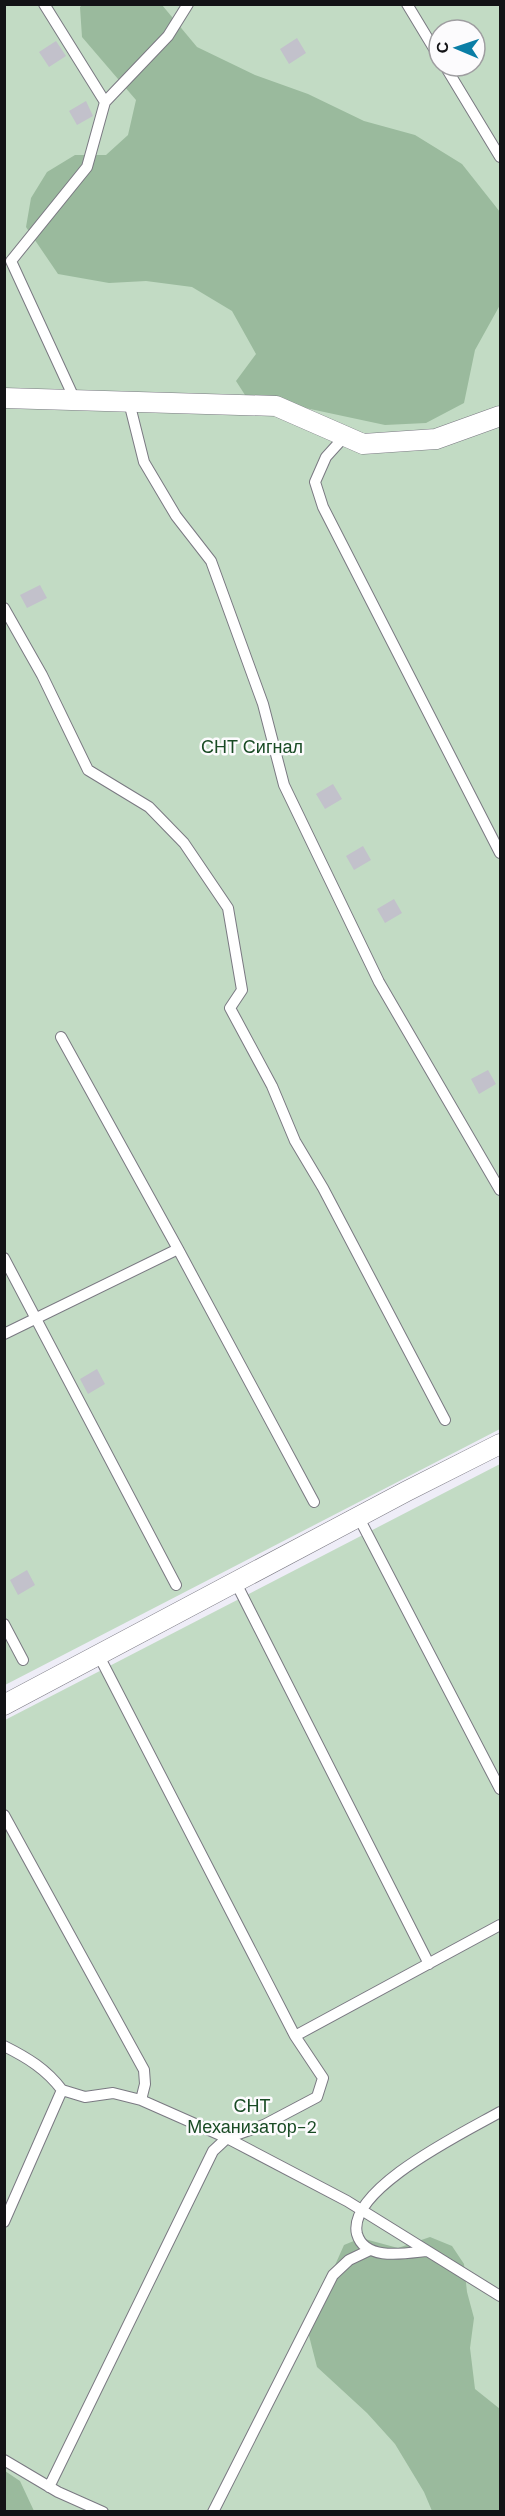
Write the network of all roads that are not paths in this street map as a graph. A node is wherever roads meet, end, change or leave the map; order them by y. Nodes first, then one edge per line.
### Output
1 (44, 4) edge
2 (188, 4) edge
3 (407, 4) edge
4 (427, 37) edge
5 (452, 78) edge
6 (105, 102) junction
7 (501, 157) edge
8 (8, 259) edge
9 (4, 398) edge
10 (75, 400) junction
11 (129, 402) junction
12 (501, 416) edge
13 (345, 436) junction
14 (4, 608) edge
15 (501, 853) edge
16 (61, 1037) dead end
17 (501, 1190) edge
18 (178, 1248) junction
19 (4, 1258) edge
20 (36, 1318) junction
21 (4, 1334) edge
22 (445, 1420) dead end
23 (499, 1448) edge
24 (314, 1502) dead end
25 (358, 1518) junction
26 (236, 1583) junction
27 (176, 1585) dead end
28 (4, 1624) edge
29 (98, 1653) junction
30 (23, 1660) dead end
31 (4, 1705) edge
32 (501, 1789) edge
33 (4, 1815) edge
34 (501, 1925) edge
35 (429, 1964) junction
36 (295, 2036) junction
37 (4, 2046) edge
38 (62, 2090) junction
39 (141, 2100) junction
40 (501, 2112) edge
41 (227, 2138) junction
42 (362, 2210) junction
43 (4, 2222) edge
44 (370, 2250) junction
45 (427, 2251) junction
46 (497, 2290) edge
47 (4, 2460) edge
48 (49, 2487) junction
49 (103, 2511) edge
50 (213, 2511) edge

1 - 6 lane
2 - 6 lane
3 - 4 lane
5 - 7 lane
6 - 8 lane
8 - 10 lane
9 - 10 street
10 - 11 street
11 - 13 street
11 - 17 lane
12 - 13 street
13 - 15 lane
14 - 22 lane
16 - 18 lane
18 - 20 lane
18 - 24 lane
19 - 20 lane
20 - 21 lane
20 - 27 lane
23 - 25 street
25 - 26 street
25 - 32 lane
26 - 29 street
26 - 35 lane
28 - 30 lane
29 - 31 street
29 - 36 lane
33 - 39 lane
34 - 35 lane
35 - 36 lane
36 - 41 lane
37 - 38 lane
38 - 39 lane
38 - 43 lane
39 - 41 lane
40 - 42 lane
41 - 42 lane
41 - 48 lane
42 - 44 lane
42 - 45 lane
44 - 45 lane
44 - 50 lane
45 - 46 lane
47 - 48 lane
48 - 49 lane

